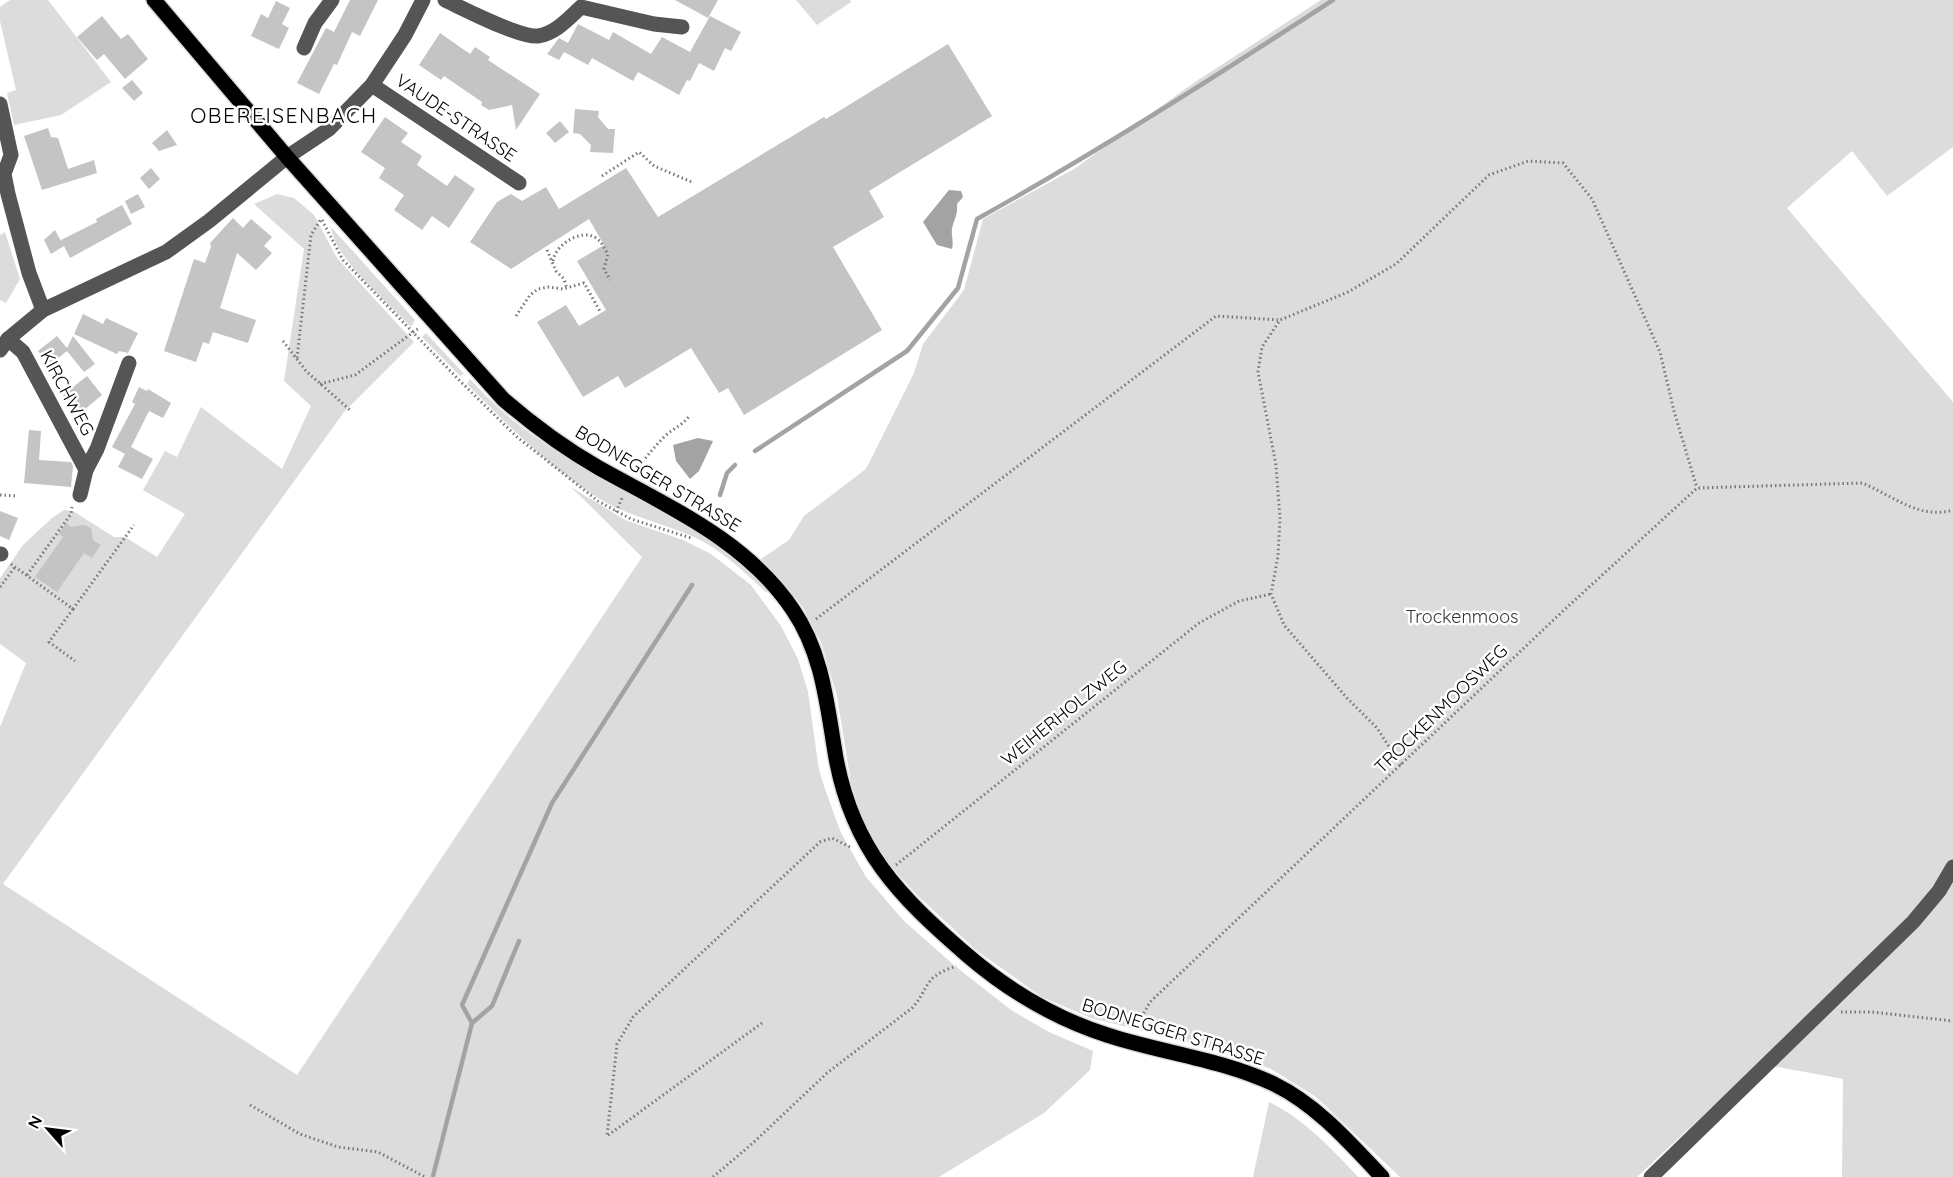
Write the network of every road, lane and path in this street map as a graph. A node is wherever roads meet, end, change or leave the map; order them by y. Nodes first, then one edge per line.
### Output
1 (154, 0) edge
2 (332, 0) edge
3 (445, 0) edge
4 (419, 2) edge
5 (585, 4) edge
6 (682, 27) dead end
7 (304, 48) dead end
8 (372, 85) junction
9 (0, 104) edge
10 (287, 157) junction
11 (4, 163) edge
12 (602, 176) dead end
13 (519, 183) dead end
14 (694, 183) dead end
15 (327, 214) junction
16 (547, 250) dead end
17 (553, 261) junction
18 (610, 280) dead end
19 (567, 289) junction
20 (43, 310) junction
21 (601, 313) dead end
22 (516, 316) dead end
23 (429, 319) junction
24 (1280, 320) junction
25 (413, 334) junction
26 (283, 341) dead end
27 (4, 345) edge
28 (297, 358) junction
29 (129, 363) dead end
30 (320, 384) junction
31 (350, 410) dead end
32 (689, 416) dead end
33 (637, 469) dead end
34 (86, 470) junction
35 (1697, 488) junction
36 (0, 495) edge
37 (17, 496) dead end
38 (77, 497) joint
39 (622, 498) dead end
40 (1953, 510) edge
41 (616, 512) junction
42 (134, 525) dead end
43 (699, 543) dead end
44 (1, 554) edge
45 (15, 567) junction
46 (27, 575) junction
47 (0, 587) edge
48 (1271, 594) junction
49 (73, 609) junction
50 (804, 628) junction
51 (75, 661) dead end
52 (1401, 765) junction
53 (848, 841) dead end
54 (1953, 867) edge
55 (885, 874) junction
56 (950, 958) dead end
57 (963, 960) junction
58 (1821, 1011) junction
59 (1953, 1021) edge
60 (762, 1023) dead end
61 (1129, 1042) junction
62 (250, 1105) dead end
63 (425, 1177) edge
64 (713, 1177) edge
65 (1382, 1177) edge
66 (1651, 1177) edge

1 - 10 main road, BODNEGGER STRASSE
2 - 7 street
3 - 5 street
4 - 8 street
5 - 6 street
8 - 10 street
8 - 13 street, VAUDE-STRASSE
9 - 11 street
10 - 15 main road, BODNEGGER STRASSE
10 - 20 street
11 - 20 street
12 - 14 path
15 - 23 main road, BODNEGGER STRASSE
15 - 25 path
15 - 28 path
16 - 17 path
17 - 18 path
17 - 19 path
19 - 21 path
19 - 22 path
20 - 27 street
23 - 25 path
23 - 50 main road, BODNEGGER STRASSE
24 - 35 path
24 - 48 path
24 - 50 path
25 - 30 path
25 - 41 path
26 - 28 path
27 - 34 street, KIRCHWEG
28 - 30 path
29 - 34 street, KIRCHWEG
30 - 31 path
32 - 33 path
34 - 38 street, KIRCHWEG
35 - 40 path
35 - 52 path, TROCKENMOOSWEG
36 - 37 path
38 - 46 path
39 - 41 path
41 - 43 path
42 - 49 path
44 - 45 path
45 - 46 path
45 - 47 path
46 - 49 path
48 - 52 path
48 - 55 path, WEIHERHOLZWEG
49 - 51 path
50 - 55 main road, BODNEGGER STRASSE
52 - 61 path, TROCKENMOOSWEG
53 - 60 path
54 - 58 street
55 - 57 main road, BODNEGGER STRASSE
56 - 57 path
57 - 61 main road, BODNEGGER STRASSE
57 - 64 path
58 - 59 path
58 - 66 street
61 - 65 main road, BODNEGGER STRASSE
62 - 63 path

